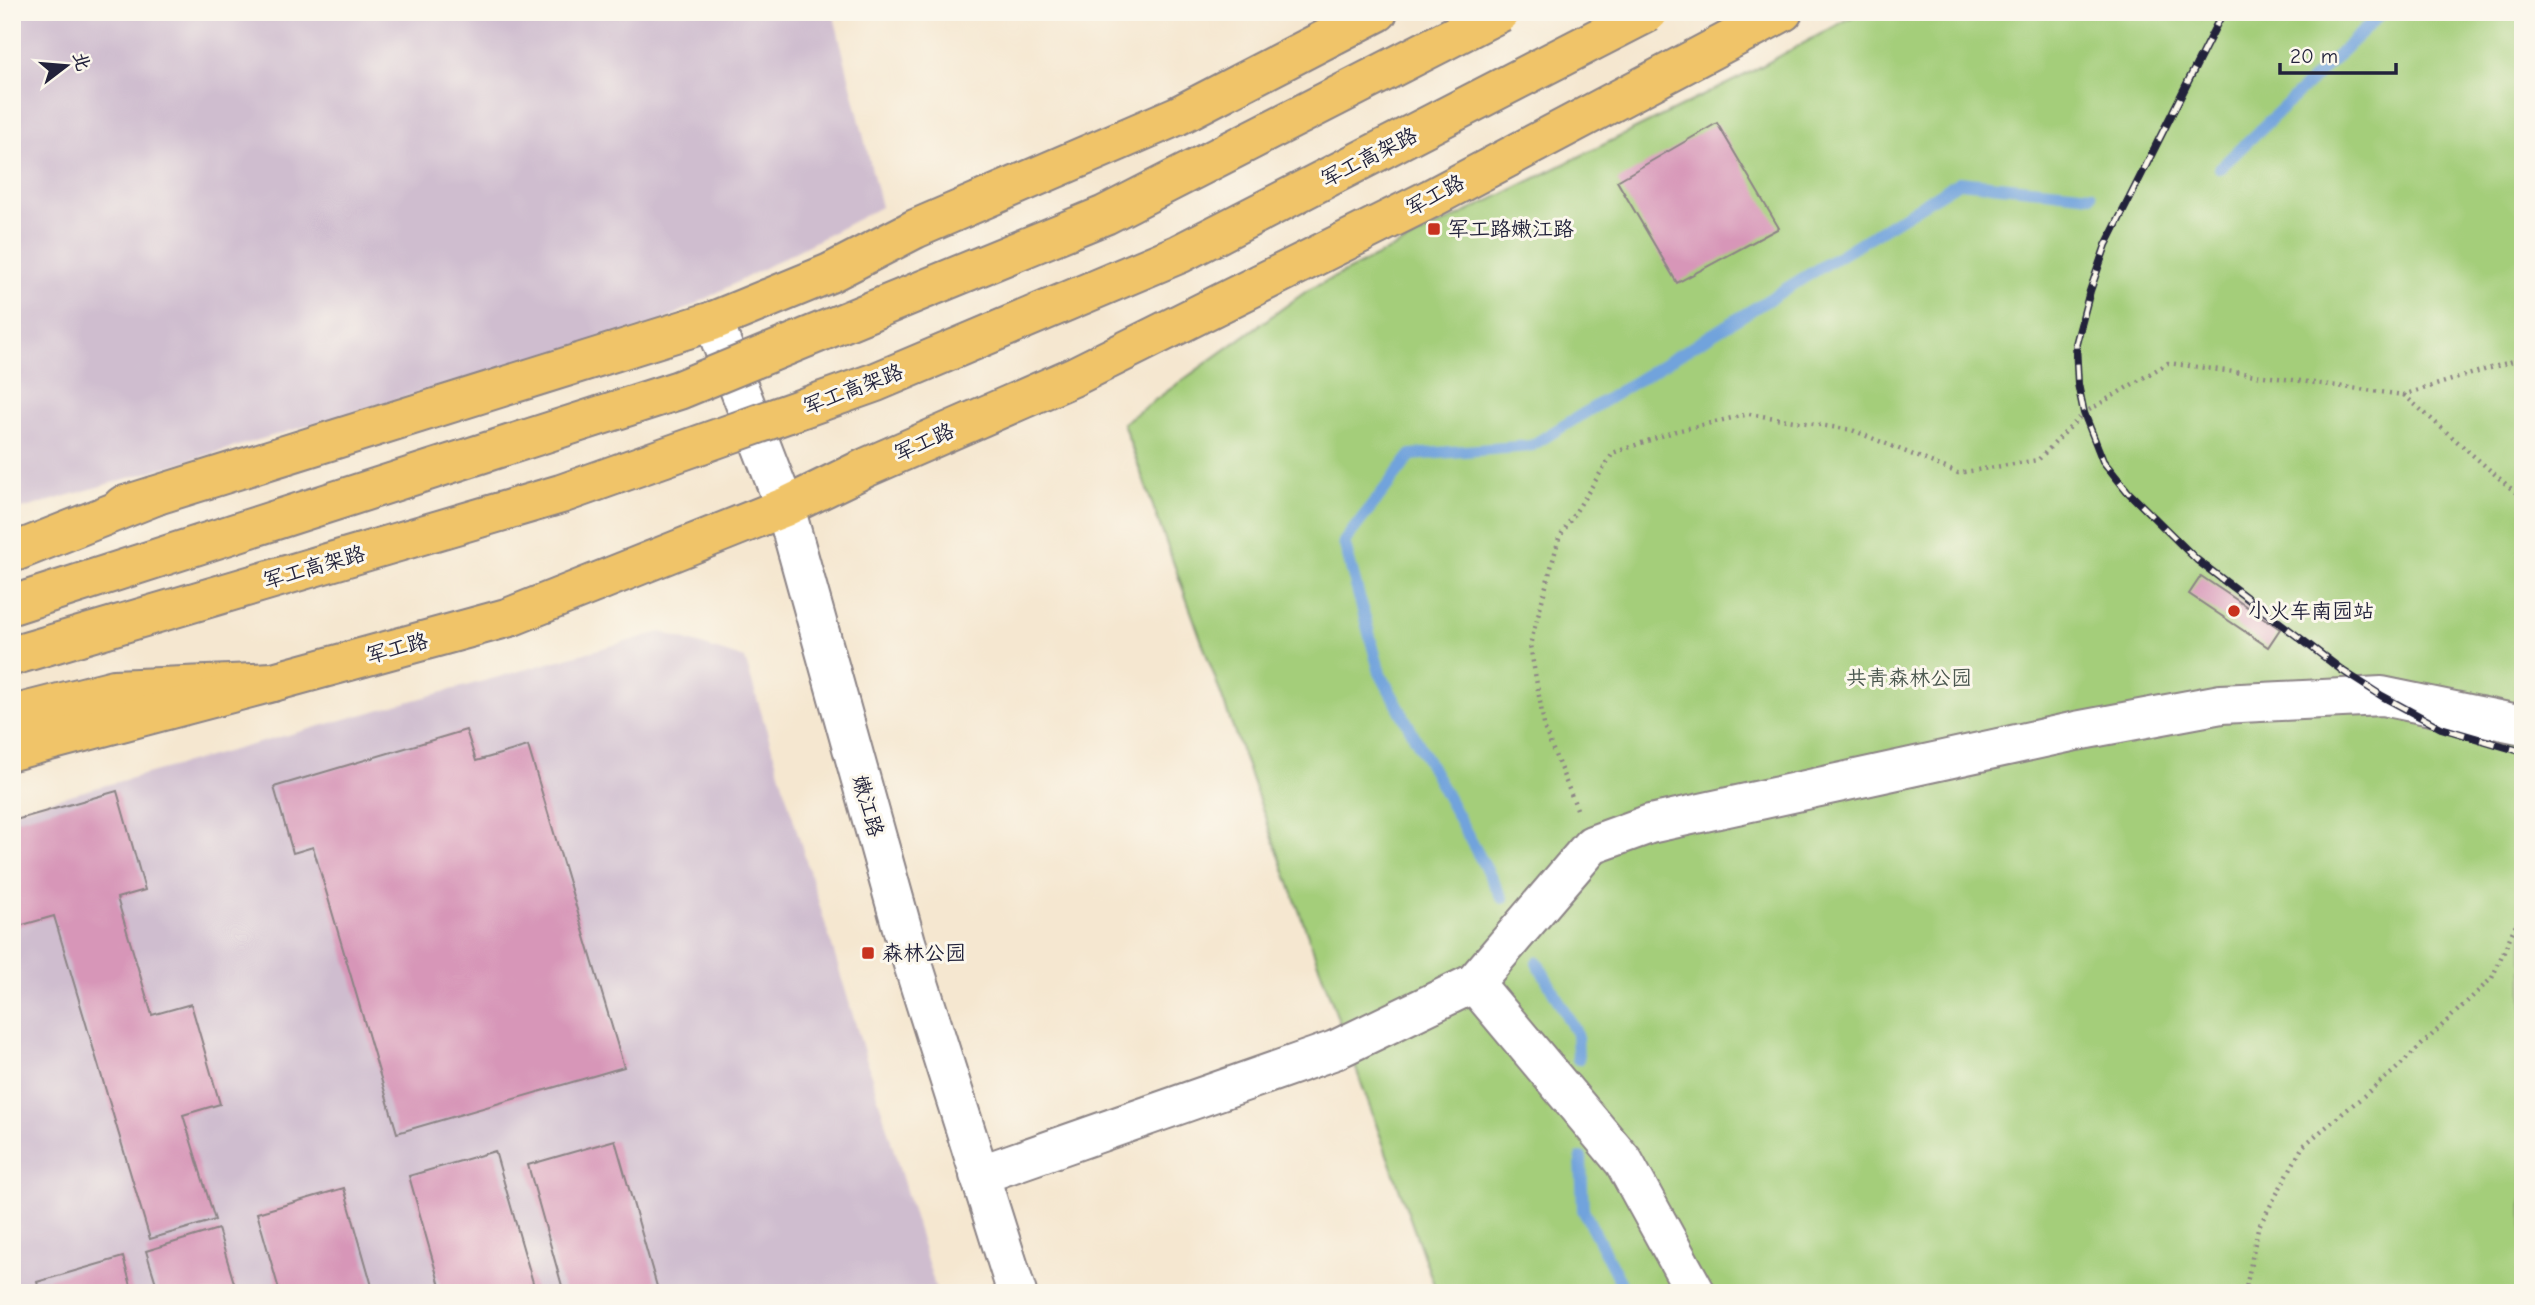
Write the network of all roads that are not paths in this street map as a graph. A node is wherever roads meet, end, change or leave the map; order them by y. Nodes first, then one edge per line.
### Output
1 (1378, 12) edge
2 (1501, 12) edge
3 (1649, 12) edge
4 (1783, 12) edge
5 (713, 321) junction
6 (155, 496) junction
7 (785, 507) junction
8 (12, 539) edge
9 (12, 553) edge
10 (12, 605) edge
11 (12, 656) edge
12 (273, 682) junction
13 (12, 715) edge
14 (2523, 725) edge
15 (12, 751) edge
16 (1474, 983) junction
17 (979, 1175) junction
18 (1017, 1293) edge
19 (1696, 1293) edge

1 - 5 main road
2 - 10 main road, bridge
3 - 11 main road, 军工高架路, bridge
4 - 7 main road, 军工路
5 - 6 main road
5 - 7 street, 嫩江路
6 - 8 main road
6 - 9 main road
7 - 12 main road, 军工路
7 - 17 street, 嫩江路
12 - 13 main road, 军工路
12 - 15 main road
14 - 16 street
16 - 17 street
16 - 19 street
17 - 18 street, 嫩江路

